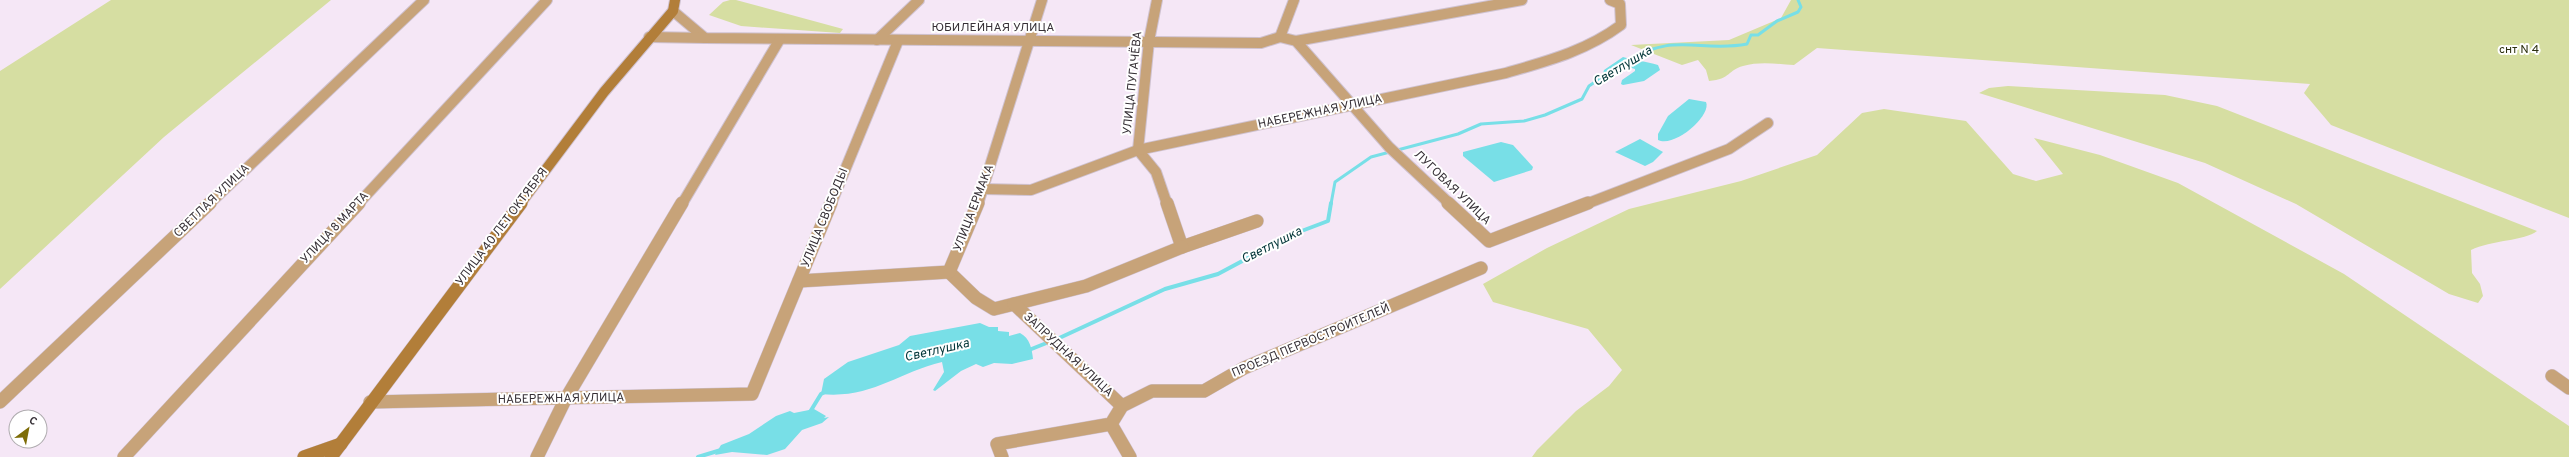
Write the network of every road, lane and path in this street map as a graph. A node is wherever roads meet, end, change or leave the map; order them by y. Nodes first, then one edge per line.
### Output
1 (424, 0) edge
2 (546, 0) edge
3 (675, 0) edge
4 (919, 0) edge
5 (1042, 0) edge
6 (1157, 0) edge
7 (1294, 0) edge
8 (1522, 0) edge
9 (1610, 0) edge
10 (673, 11) junction
11 (649, 37) junction
12 (1280, 37) junction
13 (706, 38) junction
14 (780, 39) junction
15 (876, 40) junction
16 (898, 41) junction
17 (1030, 41) junction
18 (1149, 41) junction
19 (1296, 41) junction
20 (1351, 106) junction
21 (1768, 123) dead end
22 (1138, 150) junction
23 (984, 189) junction
24 (1257, 220) dead end
25 (1182, 247) junction
26 (1481, 268) dead end
27 (949, 272) junction
28 (799, 281) junction
29 (1014, 304) junction
30 (2552, 376) dead end
31 (2569, 388) edge
32 (752, 394) joint
33 (564, 400) junction
34 (0, 402) edge
35 (370, 402) junction
36 (1122, 406) junction
37 (1111, 424) junction
38 (341, 444) junction
39 (124, 457) edge
40 (304, 457) edge
41 (331, 457) edge
42 (536, 457) edge
43 (1002, 457) edge
44 (1130, 457) edge

1 - 34 street, СВЕТЛАЯ УЛИЦА
2 - 39 street, УЛИЦА 8 МАРТА
3 - 10 main road
4 - 15 street
5 - 17 street, УЛИЦА ЕРМАКА
6 - 18 street, УЛИЦА ПУГАЧЁВА
7 - 12 street
8 - 19 street
9 - 20 street, НАБЕРЕЖНАЯ УЛИЦА
10 - 11 main road, УЛИЦА 40 ЛЕТ ОКТЯБРЯ
10 - 13 street
11 - 13 street, ЮБИЛЕЙНАЯ УЛИЦА
11 - 35 main road, УЛИЦА 40 ЛЕТ ОКТЯБРЯ
12 - 18 street, ЮБИЛЕЙНАЯ УЛИЦА
12 - 19 street
13 - 14 street, ЮБИЛЕЙНАЯ УЛИЦА
14 - 15 street, ЮБИЛЕЙНАЯ УЛИЦА
14 - 33 street
15 - 16 street, ЮБИЛЕЙНАЯ УЛИЦА
16 - 17 street, ЮБИЛЕЙНАЯ УЛИЦА
16 - 28 street, УЛИЦА СВОБОДЫ
17 - 18 street, ЮБИЛЕЙНАЯ УЛИЦА
17 - 23 street, УЛИЦА ЕРМАКА
18 - 22 street, УЛИЦА ПУГАЧЁВА
19 - 20 street, ЛУГОВАЯ УЛИЦА
20 - 21 street, ЛУГОВАЯ УЛИЦА
20 - 22 street, НАБЕРЕЖНАЯ УЛИЦА
22 - 23 street, НАБЕРЕЖНАЯ УЛИЦА
22 - 25 street, УЛИЦА ПУГАЧЁВА
23 - 27 street, УЛИЦА ЕРМАКА
24 - 25 street
25 - 29 street
26 - 36 street, ПРОЕЗД ПЕРВОСТРОИТЕЛЕЙ
27 - 28 street
27 - 29 street
28 - 32 street, УЛИЦА СВОБОДЫ
29 - 36 street, ЗАПРУДНАЯ УЛИЦА
30 - 31 street
32 - 33 street, НАБЕРЕЖНАЯ УЛИЦА
33 - 35 street, НАБЕРЕЖНАЯ УЛИЦА
33 - 42 street
35 - 38 main road, УЛИЦА 40 ЛЕТ ОКТЯБРЯ
36 - 37 street
37 - 43 street
37 - 44 street
38 - 40 main road
38 - 41 main road, УЛИЦА 40 ЛЕТ ОКТЯБРЯ

